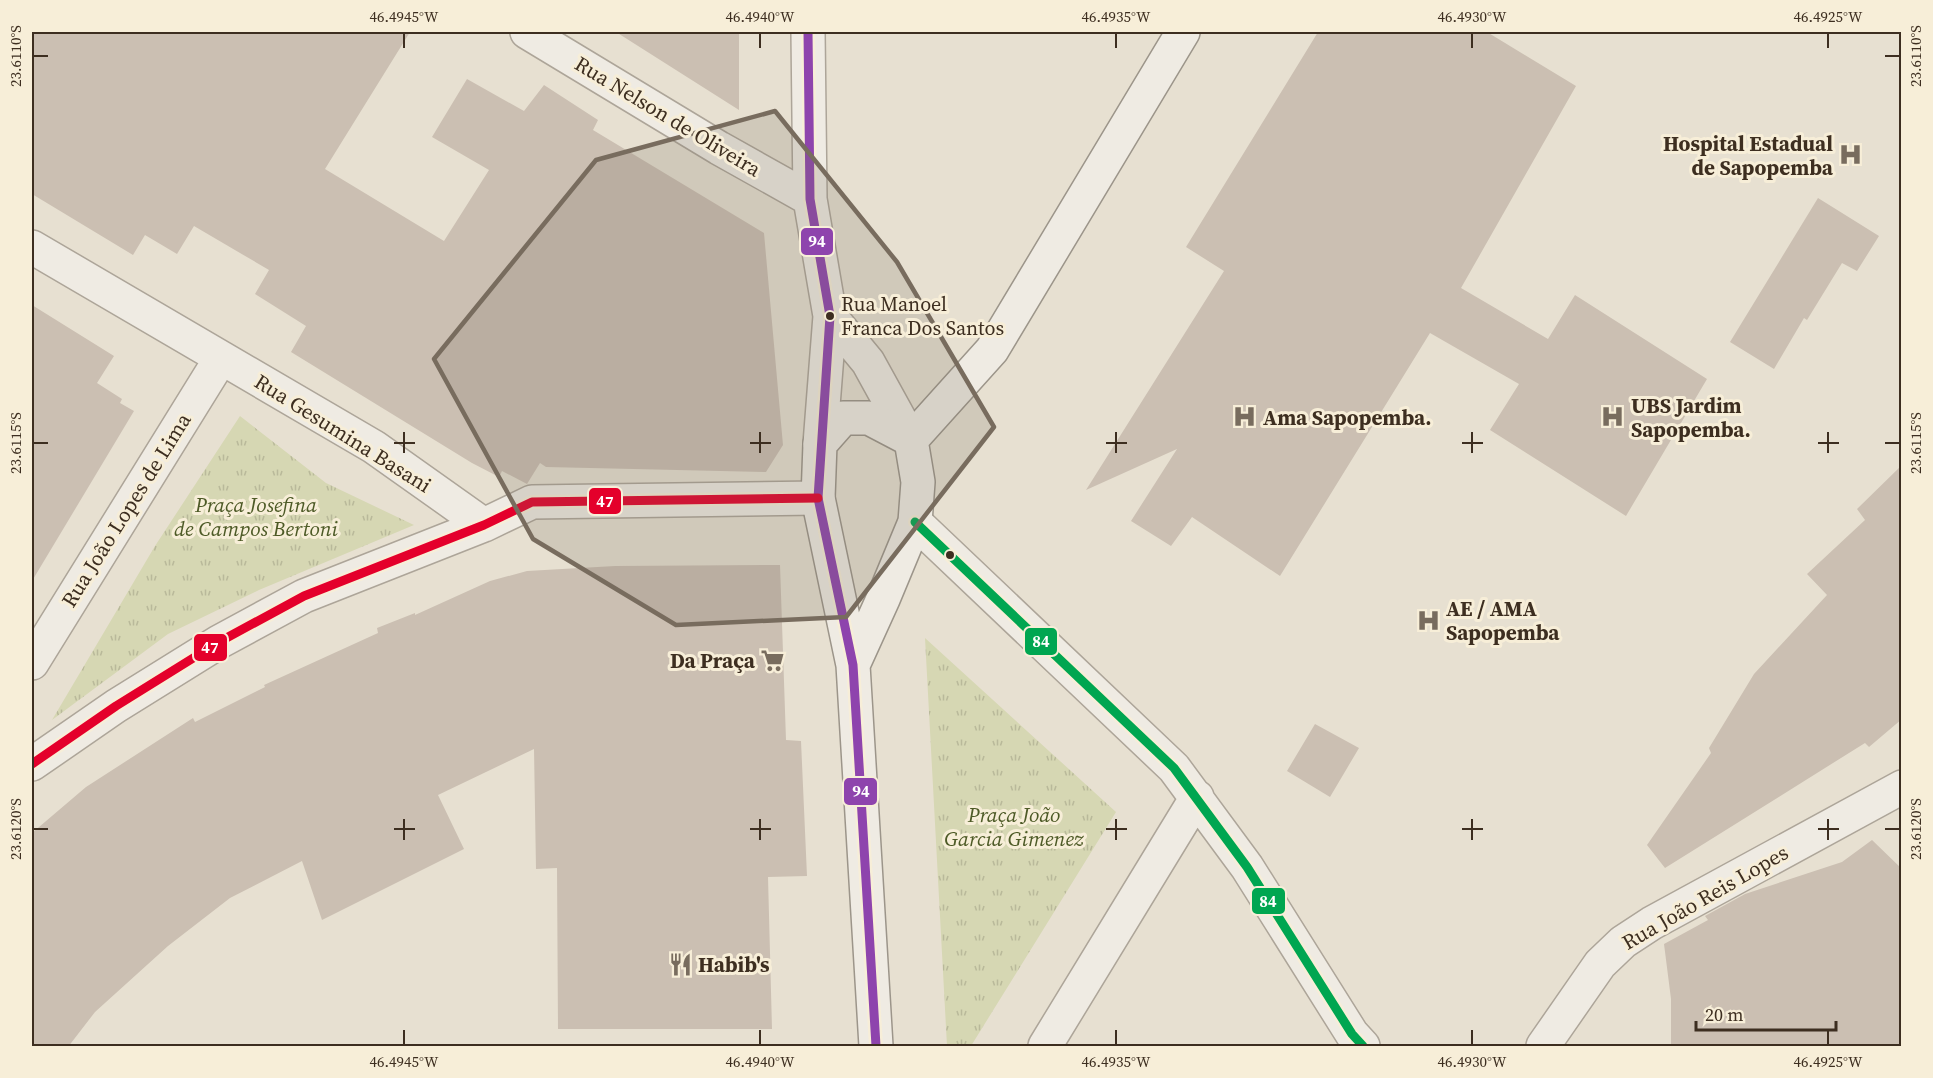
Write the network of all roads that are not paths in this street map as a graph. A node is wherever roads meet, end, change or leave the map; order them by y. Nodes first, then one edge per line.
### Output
1 (527, 32) edge
2 (808, 32) edge
3 (1183, 32) edge
4 (810, 199) junction
5 (32, 247) edge
6 (830, 316) junction
7 (221, 358) junction
8 (911, 440) junction
9 (820, 444) junction
10 (818, 498) junction
11 (915, 522) junction
12 (484, 525) junction
13 (32, 663) edge
14 (853, 664) junction
15 (32, 764) edge
16 (1902, 787) edge
17 (1197, 797) junction
18 (876, 1047) edge
19 (1045, 1047) edge
20 (1363, 1047) edge
21 (1543, 1047) edge

1 - 4 street, Rua Nelson de Oliveira
2 - 4 street
3 - 8 street
4 - 6 street
5 - 7 street, Rua Gesumina Basani
6 - 8 street
6 - 9 street
7 - 12 street, Rua Gesumina Basani
7 - 13 street, Rua João Lopes de Lima
8 - 9 street
8 - 11 street
9 - 10 street
10 - 12 street
10 - 14 street
11 - 14 street
11 - 17 street
12 - 15 street
14 - 18 street
16 - 21 street, Rua João Reis Lopes
17 - 19 street
17 - 20 street

